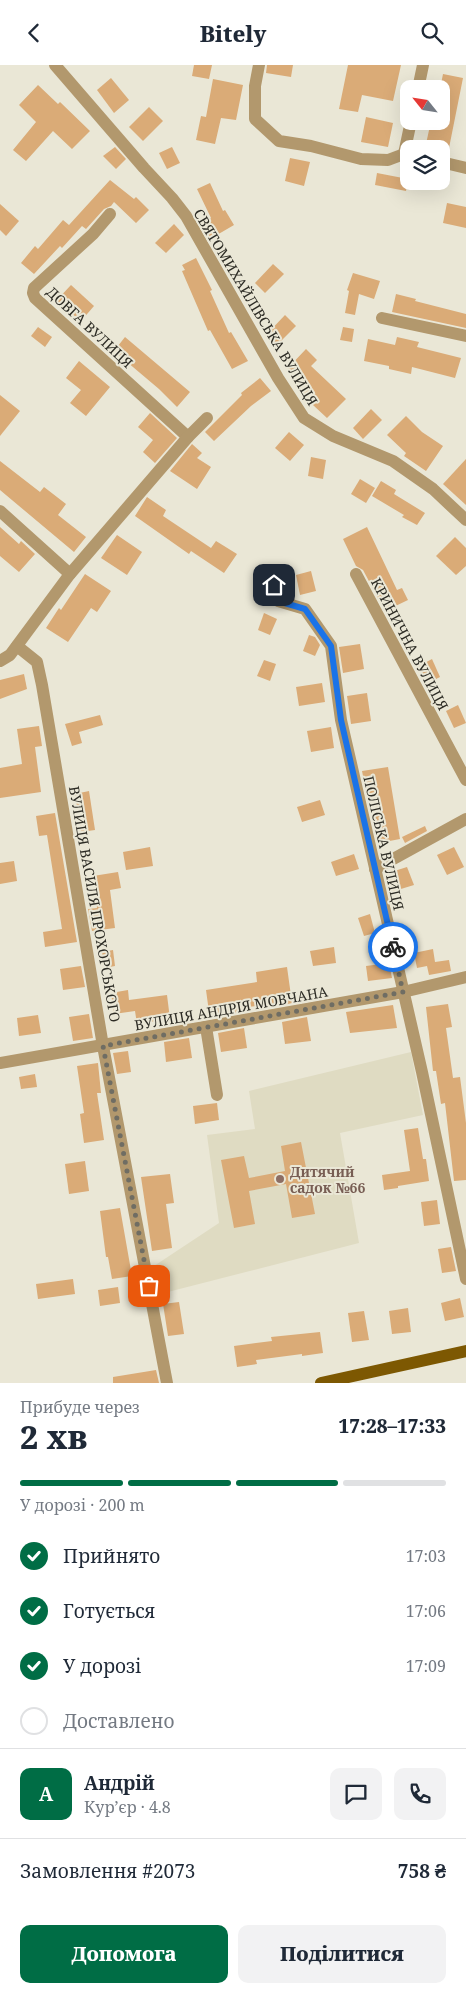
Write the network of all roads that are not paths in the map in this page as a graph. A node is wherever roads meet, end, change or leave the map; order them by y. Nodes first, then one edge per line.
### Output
1 (56, 65) edge
2 (259, 65) edge
3 (423, 65) edge
4 (420, 80) edge
5 (400, 156) edge
6 (450, 164) edge
7 (466, 168) edge
8 (110, 214) dead end
9 (382, 318) dead end
10 (466, 336) edge
11 (208, 418) dead end
12 (188, 437) junction
13 (0, 511) edge
14 (466, 521) edge
15 (70, 573) junction
16 (356, 574) dead end
17 (274, 585) dead end
18 (17, 646) junction
19 (0, 661) edge
20 (466, 780) edge
21 (466, 819) edge
22 (375, 869) junction
23 (466, 977) edge
24 (403, 992) junction
25 (206, 1027) junction
26 (103, 1046) junction
27 (0, 1063) edge
28 (218, 1095) dead end
29 (466, 1279) edge
30 (466, 1351) edge
31 (167, 1383) edge
32 (321, 1383) edge

1 - 14 street, СВЯТОМИХАЙЛІВСЬКА ВУЛИЦЯ
2 - 5 street
3 - 4 street
6 - 7 street
8 - 12 street, ДОВГА ВУЛИЦЯ
9 - 10 street
11 - 12 street
12 - 15 street
13 - 15 street
15 - 18 street
16 - 20 street, КРИНИЧНА ВУЛИЦЯ
17 - 22 street, ПОЛІСЬКА ВУЛИЦЯ
18 - 19 street
18 - 26 street, ВУЛИЦЯ ВАСИЛЯ ПРОХОРСЬКОГО
21 - 22 street
22 - 24 street, ПОЛІСЬКА ВУЛИЦЯ
23 - 24 street, ВУЛИЦЯ АНДРІЯ МОВЧАНА
24 - 25 street, ВУЛИЦЯ АНДРІЯ МОВЧАНА
24 - 29 street, ПОЛІСЬКА ВУЛИЦЯ
25 - 26 street, ВУЛИЦЯ АНДРІЯ МОВЧАНА
25 - 28 street
26 - 27 street, ВУЛИЦЯ АНДРІЯ МОВЧАНА
26 - 31 street, ВУЛИЦЯ ВАСИЛЯ ПРОХОРСЬКОГО
30 - 32 main road

